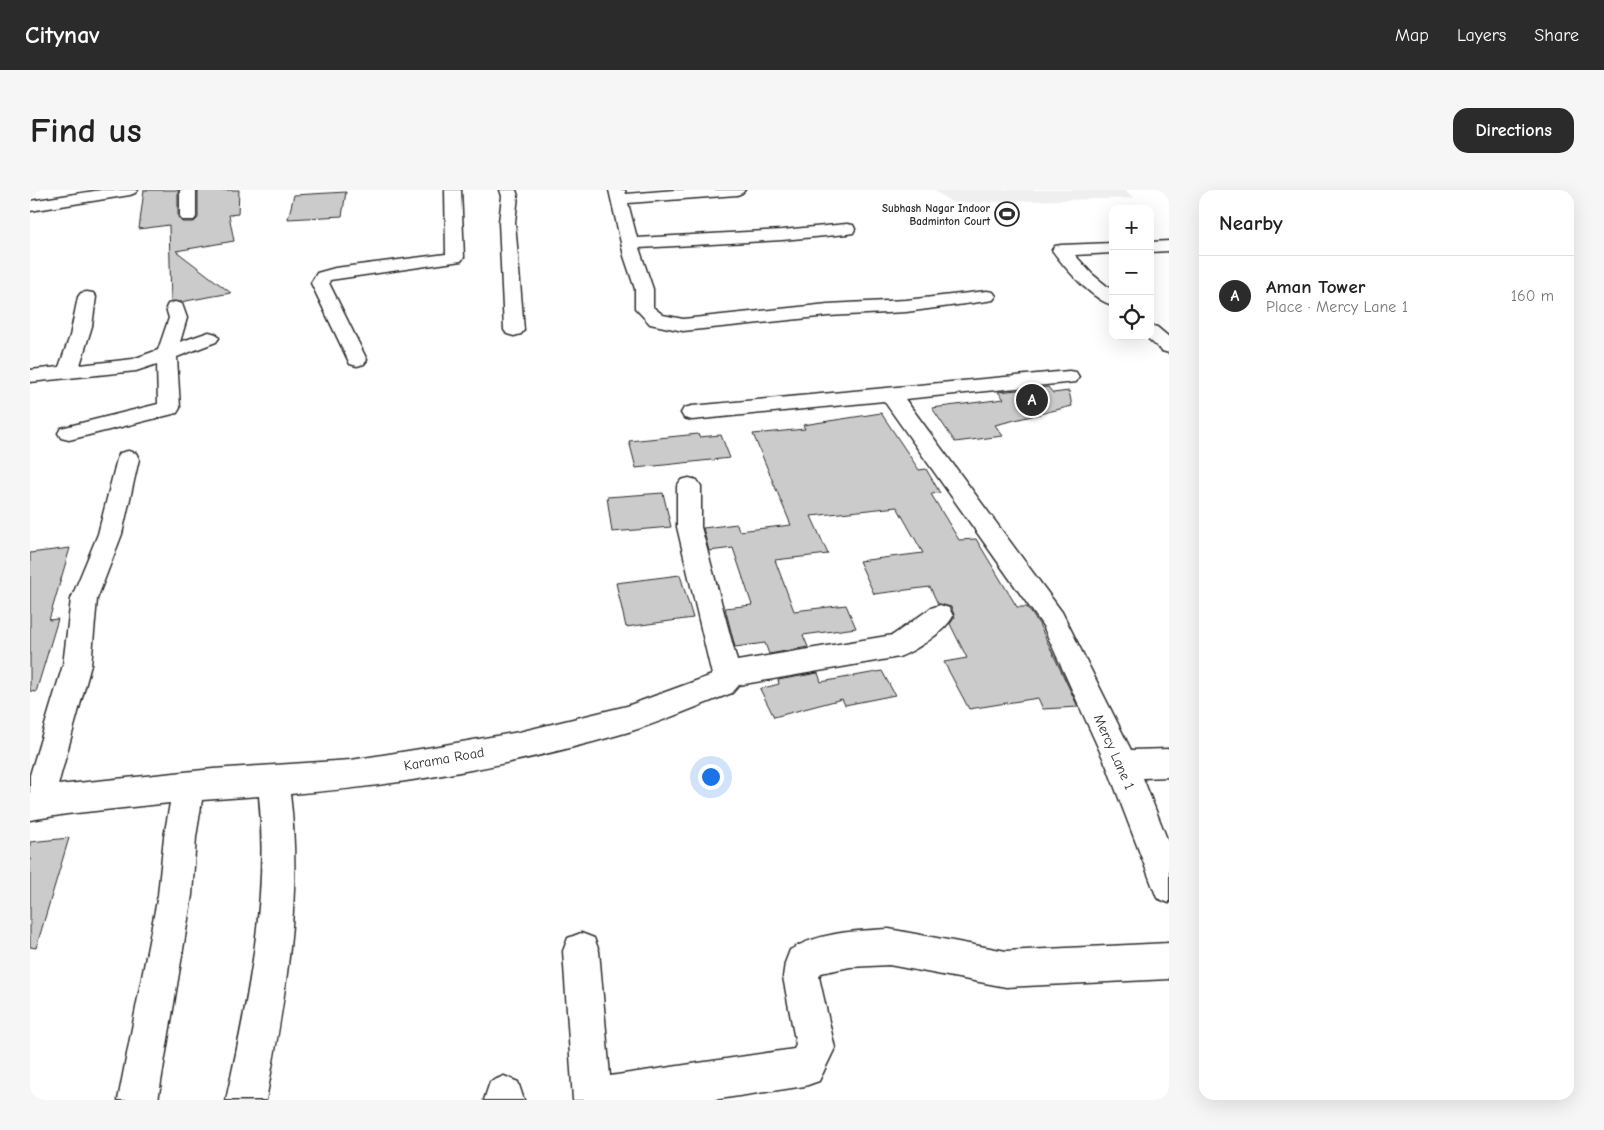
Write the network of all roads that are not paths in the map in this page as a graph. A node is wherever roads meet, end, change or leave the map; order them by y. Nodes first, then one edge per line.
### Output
1 (130, 190) edge
2 (188, 190) edge
3 (453, 190) edge
4 (508, 190) edge
5 (737, 190) edge
6 (76, 194) edge
7 (618, 195) edge
8 (30, 206) edge
9 (188, 217) dead end
10 (847, 229) dead end
11 (630, 242) junction
12 (1154, 246) edge
13 (1169, 246) edge
14 (1109, 248) edge
15 (987, 296) dead end
16 (87, 297) dead end
17 (1109, 297) edge
18 (174, 308) dead end
19 (514, 330) dead end
20 (1154, 334) edge
21 (209, 338) dead end
22 (1169, 346) edge
23 (167, 352) junction
24 (357, 360) dead end
25 (66, 373) junction
26 (30, 376) edge
27 (1069, 377) dead end
28 (890, 394) junction
29 (692, 413) dead end
30 (69, 433) dead end
31 (128, 458) dead end
32 (688, 486) dead end
33 (940, 616) dead end
34 (727, 675) junction
35 (1169, 763) edge
36 (1122, 765) junction
37 (272, 780) junction
38 (188, 787) junction
39 (34, 805) edge
40 (1169, 886) edge
41 (582, 952) dead end
42 (1169, 960) edge
43 (593, 1099) edge
44 (138, 1100) edge
45 (246, 1100) edge

1 - 6 street
2 - 9 street
3 - 24 street
4 - 19 street
5 - 7 street
6 - 8 street
7 - 11 street
10 - 11 street
11 - 15 street
12 - 13 street
14 - 17 street
16 - 25 street
18 - 23 street
20 - 22 street
21 - 23 street
23 - 25 street
23 - 30 street
25 - 26 street
27 - 28 street
28 - 29 street
28 - 36 street, Mercy Lane 1
31 - 39 street
32 - 34 street
33 - 34 street
34 - 37 street, Karama Road
35 - 36 street
36 - 40 street, Mercy Lane 1
37 - 38 street, Karama Road
37 - 45 street
38 - 39 street, Karama Road
38 - 44 street
41 - 43 street
42 - 43 street

